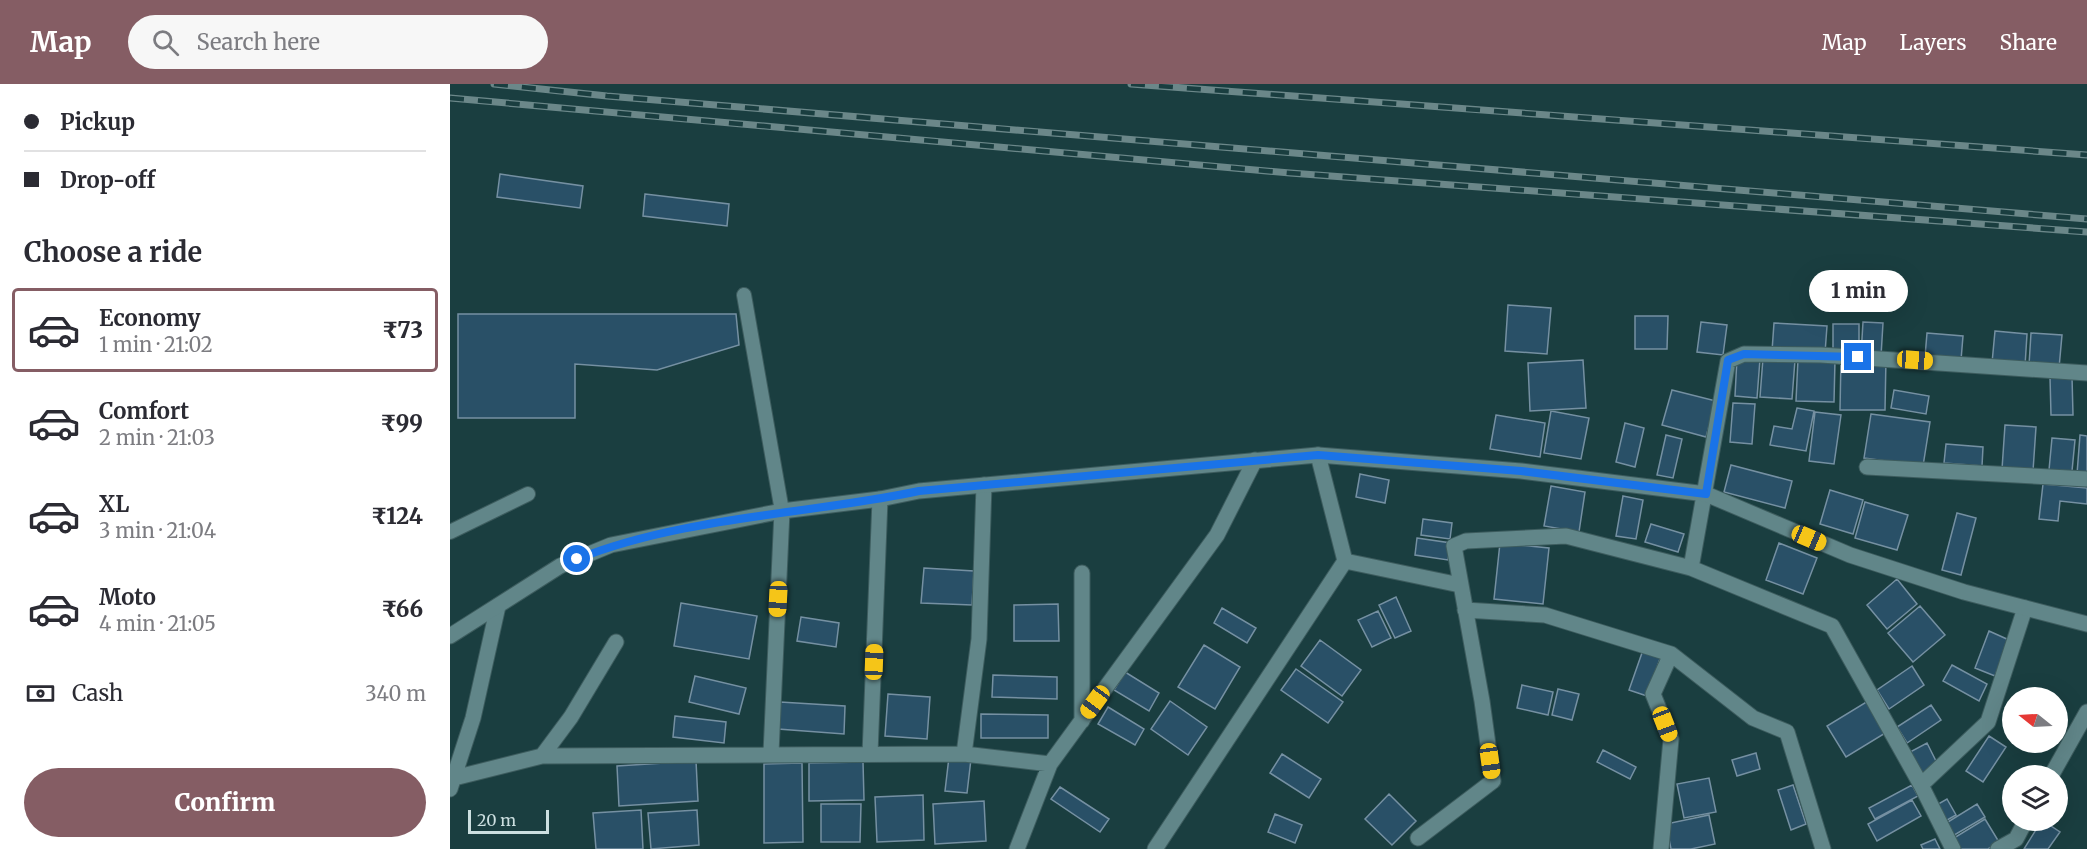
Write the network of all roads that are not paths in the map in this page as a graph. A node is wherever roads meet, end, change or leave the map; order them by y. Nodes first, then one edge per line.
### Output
1 (744, 295) dead end
2 (2087, 374) edge
3 (1318, 455) junction
4 (1256, 460) junction
5 (1867, 467) dead end
6 (2087, 479) edge
7 (984, 485) junction
8 (528, 494) dead end
9 (1706, 494) junction
10 (880, 500) junction
11 (782, 511) junction
12 (450, 532) edge
13 (1345, 561) junction
14 (1691, 568) junction
15 (1083, 573) dead end
16 (1461, 585) junction
17 (498, 606) junction
18 (2025, 608) junction
19 (1465, 610) junction
20 (2087, 624) edge
21 (450, 636) edge
22 (616, 642) dead end
23 (1671, 654) junction
24 (2087, 712) edge
25 (1082, 721) junction
26 (771, 753) junction
27 (870, 754) junction
28 (964, 754) junction
29 (542, 756) junction
30 (1050, 764) junction
31 (2057, 765) edge
32 (452, 784) edge
33 (1921, 785) junction
34 (2020, 831) edge
35 (1418, 838) dead end
36 (1017, 849) edge
37 (1155, 849) edge
38 (1661, 849) edge
39 (1823, 849) edge
40 (1953, 849) edge
41 (1998, 849) edge

1 - 11 lane
2 - 9 street
3 - 4 street
3 - 9 street
3 - 13 street
4 - 7 street
4 - 25 street
5 - 6 street
7 - 10 street
7 - 28 street
8 - 12 lane
9 - 14 street
9 - 18 street
10 - 11 street
10 - 27 street
11 - 17 street
11 - 26 street
13 - 16 street
13 - 37 street
14 - 16 street
14 - 33 street
15 - 25 street
16 - 19 street
17 - 21 street
17 - 32 street
18 - 20 street
18 - 33 street
19 - 23 street
19 - 35 street
22 - 29 street
23 - 38 street
23 - 39 street
24 - 31 street
25 - 30 street
26 - 27 street
26 - 29 street
27 - 28 street
28 - 30 street
29 - 32 street
30 - 36 street
33 - 40 street
34 - 41 street

